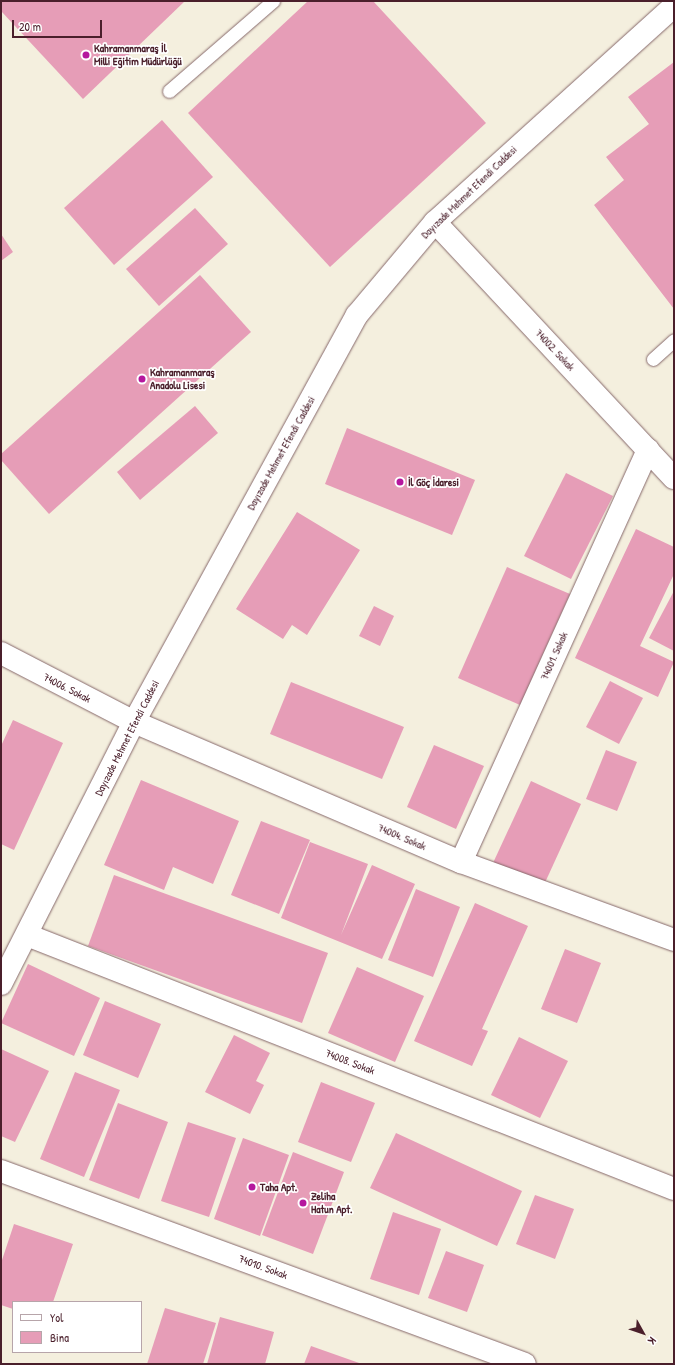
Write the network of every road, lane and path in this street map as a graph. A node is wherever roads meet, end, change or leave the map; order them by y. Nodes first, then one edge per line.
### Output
1 (273, 1) edge
2 (674, 6) edge
3 (169, 91) dead end
4 (435, 222) junction
5 (674, 340) edge
6 (653, 359) dead end
7 (648, 449) junction
8 (674, 478) edge
9 (1, 653) edge
10 (134, 722) junction
11 (461, 862) junction
12 (27, 935) junction
13 (674, 940) edge
14 (1, 984) edge
15 (1, 1171) edge
16 (674, 1189) edge
17 (524, 1364) edge

1 - 3 lane
2 - 4 street, Dayızade Mehmet Efendi Caddesi
4 - 7 street, 74002. Sokak
4 - 10 street, Dayızade Mehmet Efendi Caddesi
5 - 6 lane
7 - 8 street, 74002. Sokak
7 - 11 street, 74001. Sokak
9 - 10 street, 74006. Sokak
10 - 11 street, 74004. Sokak
10 - 12 street, Dayızade Mehmet Efendi Caddesi
11 - 13 street, 74004. Sokak
12 - 14 street, Dayızade Mehmet Efendi Caddesi
12 - 16 street, 74008. Sokak
15 - 17 street, 74010. Sokak

